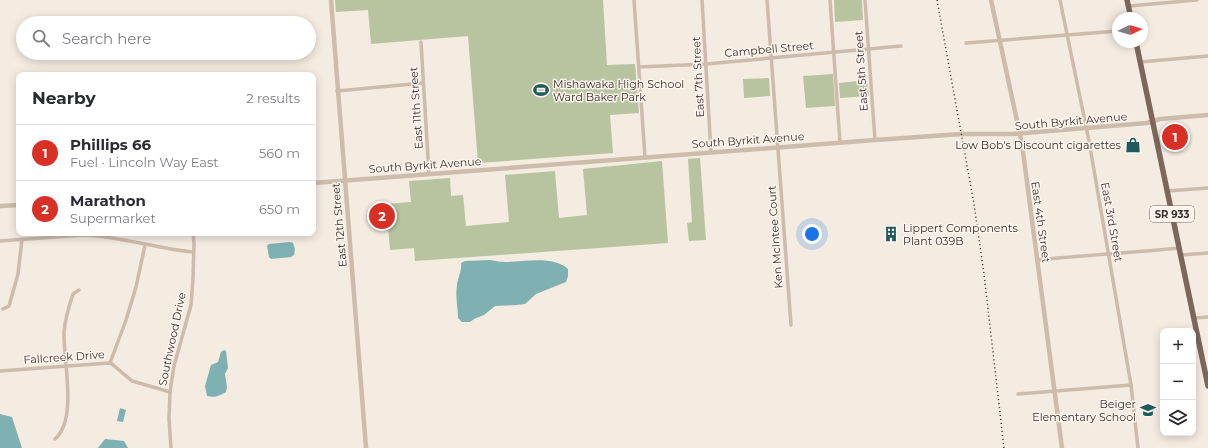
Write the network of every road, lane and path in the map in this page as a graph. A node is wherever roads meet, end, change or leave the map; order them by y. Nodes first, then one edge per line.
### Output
1 (331, 0) edge
2 (634, 0) edge
3 (702, 0) edge
4 (767, 0) edge
5 (830, 0) edge
6 (866, 0) edge
7 (991, 0) edge
8 (1060, 0) edge
9 (1197, 0) edge
10 (1128, 3) edge
11 (1112, 31) edge
12 (1067, 35) junction
13 (999, 40) junction
14 (421, 42) dead end
15 (966, 43) dead end
16 (901, 46) dead end
17 (868, 48) junction
18 (1137, 48) edge
19 (834, 52) junction
20 (1208, 56) edge
21 (772, 58) junction
22 (1140, 62) junction
23 (706, 64) junction
24 (639, 67) junction
25 (423, 83) junction
26 (338, 91) junction
27 (1208, 115) edge
28 (1153, 121) junction
29 (1086, 128) junction
30 (1019, 134) junction
31 (875, 140) junction
32 (840, 143) junction
33 (778, 147) junction
34 (711, 152) junction
35 (645, 157) junction
36 (429, 174) junction
37 (344, 180) junction
38 (316, 182) edge
39 (1208, 188) edge
40 (1168, 191) junction
41 (16, 205) edge
42 (0, 206) edge
43 (68, 236) edge
44 (103, 236) edge
45 (193, 236) edge
46 (22, 239) junction
47 (0, 241) edge
48 (145, 245) junction
49 (1179, 248) junction
50 (193, 252) junction
51 (1208, 253) edge
52 (1109, 254) junction
53 (1181, 255) junction
54 (1037, 260) junction
55 (79, 290) dead end
56 (3, 309) dead end
57 (1208, 317) edge
58 (1194, 318) junction
59 (791, 325) dead end
60 (110, 363) junction
61 (66, 366) junction
62 (0, 371) edge
63 (1207, 379) edge
64 (1131, 385) junction
65 (1208, 386) edge
66 (1055, 391) junction
67 (170, 392) junction
68 (1018, 394) dead end
69 (55, 439) dead end
70 (171, 448) edge
71 (366, 448) edge
72 (1062, 448) edge
73 (1138, 448) edge

1 - 26 street, East 12th Street
2 - 24 street
3 - 23 street, East 7th Street
4 - 21 street, Ken McIntee Court
5 - 19 street
6 - 17 street, East 5th Street
7 - 13 street, East 4th Street
8 - 12 street, East 3rd Street
9 - 10 street
11 - 12 street
12 - 13 street
12 - 29 street, East 3rd Street
13 - 15 street
13 - 30 street, East 4th Street
14 - 25 street, East 11th Street
16 - 17 street, Campbell Street
17 - 19 street, Campbell Street
17 - 31 street, East 5th Street
18 - 22 main road, SR 933
19 - 21 street, Campbell Street
19 - 32 street
20 - 22 street
21 - 23 street, Campbell Street
21 - 33 street, Ken McIntee Court
22 - 28 main road, SR 933
23 - 24 street, Campbell Street
23 - 34 street, East 7th Street
24 - 35 street
25 - 26 street
25 - 36 street, East 11th Street
26 - 37 street, East 12th Street
27 - 28 street, South Byrkit Avenue
28 - 29 street, South Byrkit Avenue
28 - 40 main road, SR 933
29 - 30 street, South Byrkit Avenue
29 - 52 street, East 3rd Street
30 - 31 street, South Byrkit Avenue
30 - 54 street, East 4th Street
31 - 32 street, South Byrkit Avenue
32 - 33 street, South Byrkit Avenue
33 - 34 street, South Byrkit Avenue
33 - 59 street, Ken McIntee Court
34 - 35 street, South Byrkit Avenue
35 - 36 street, South Byrkit Avenue
36 - 37 street, South Byrkit Avenue
37 - 38 street, South Byrkit Avenue
37 - 71 street, East 12th Street
39 - 40 street
40 - 49 main road, SR 933
41 - 42 street
43 - 46 street
44 - 48 street
45 - 50 street, Southwood Drive
46 - 47 street
46 - 56 street
48 - 50 street
48 - 60 street
49 - 52 street
49 - 53 main road, SR 933
50 - 67 street, Southwood Drive
51 - 53 street
52 - 54 street
52 - 64 street, East 3rd Street
53 - 58 main road, SR 933
54 - 66 street, East 4th Street
55 - 61 street
57 - 58 street
58 - 63 main road, SR 933
60 - 61 street, Fallcreek Drive
60 - 67 street, Fallcreek Drive
61 - 62 street, Fallcreek Drive
61 - 69 street
63 - 65 main road, SR 933
64 - 66 street
64 - 73 street, East 3rd Street
66 - 68 street
66 - 72 street, East 4th Street
67 - 70 street, Southwood Drive

